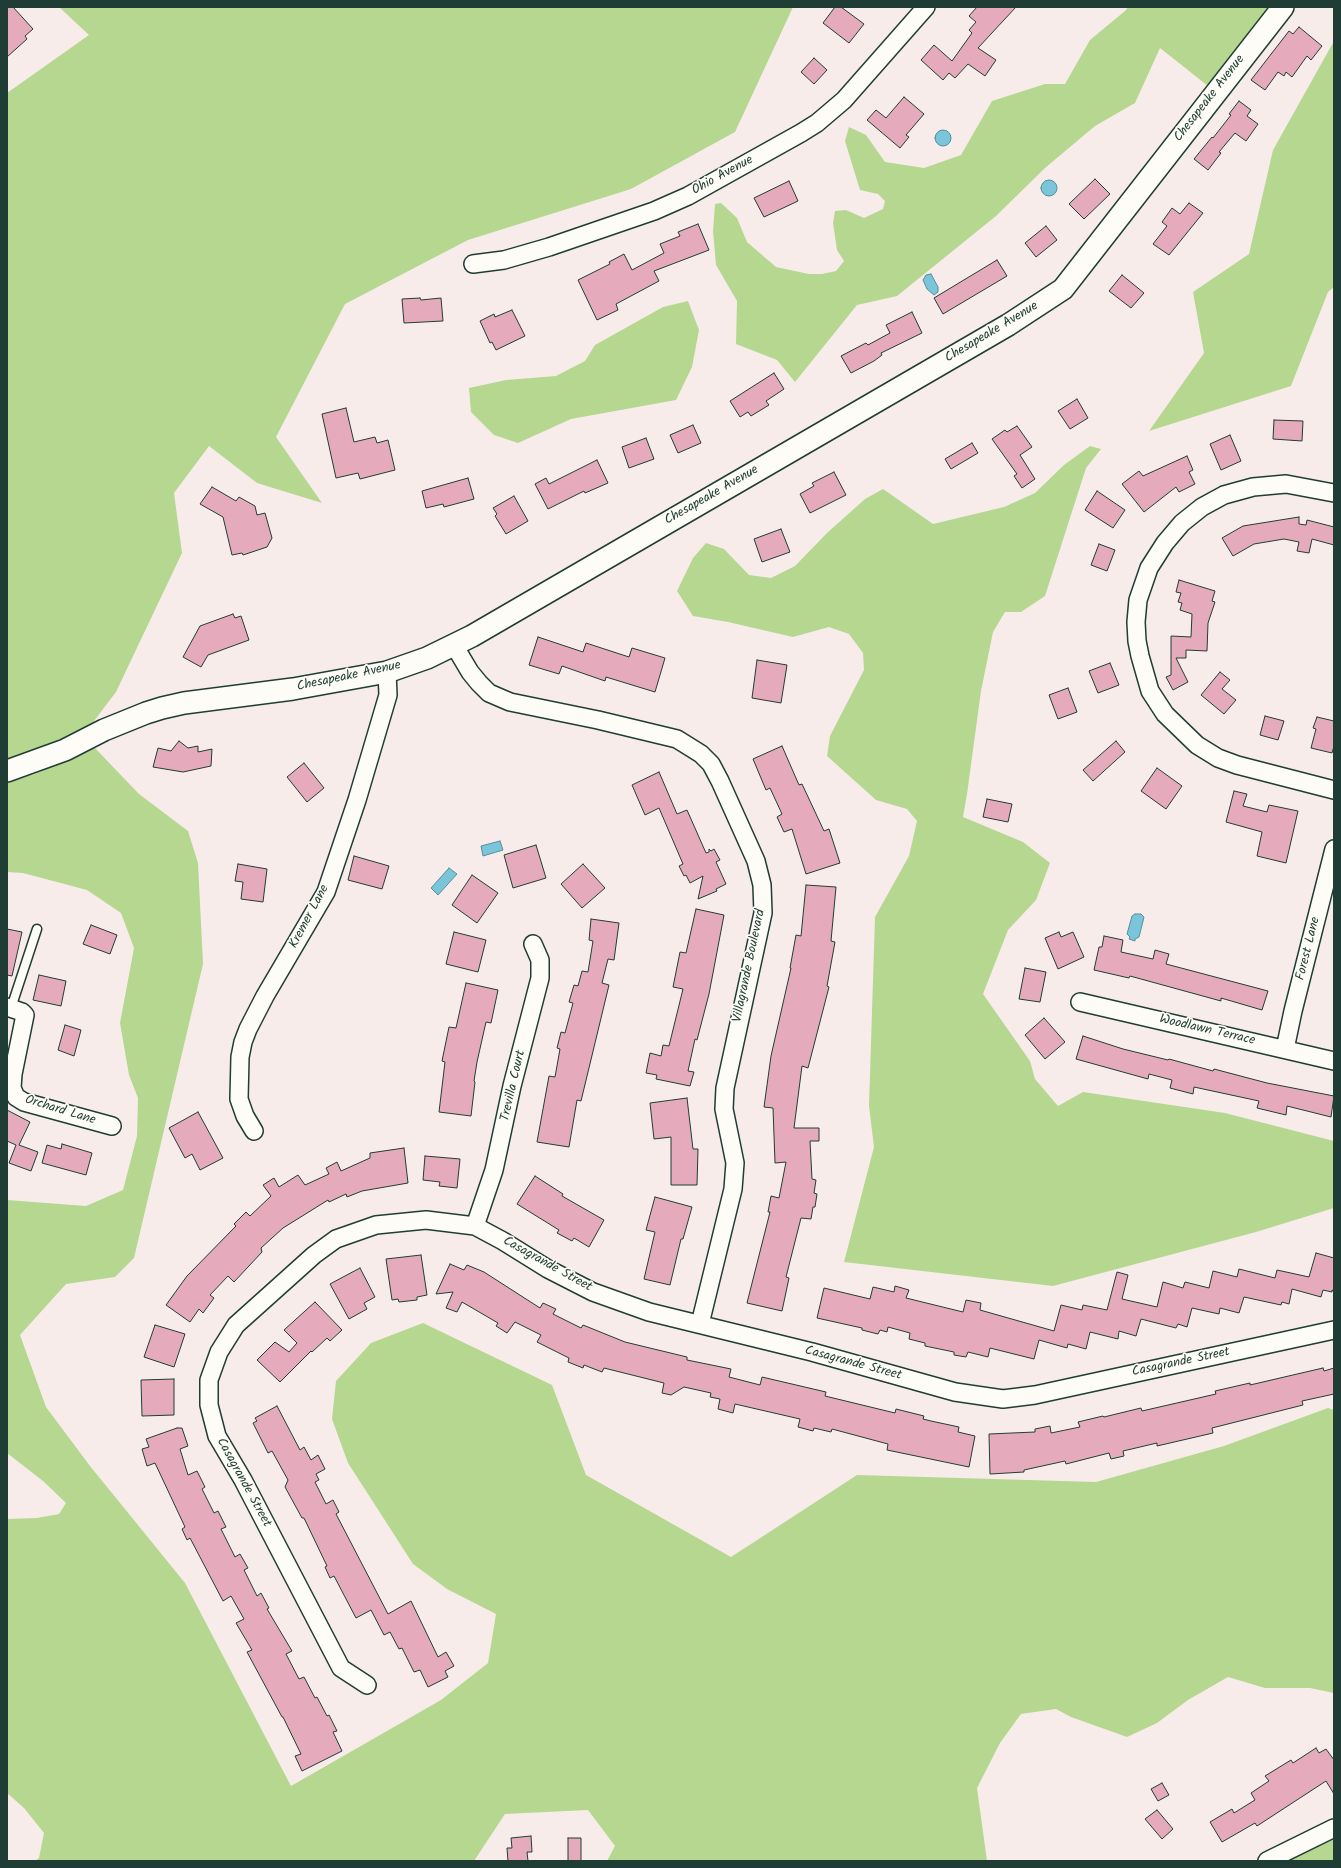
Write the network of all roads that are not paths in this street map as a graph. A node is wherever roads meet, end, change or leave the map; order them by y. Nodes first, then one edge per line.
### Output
1 (926, 7) edge
2 (1283, 7) edge
3 (473, 264) dead end
4 (1334, 493) edge
5 (454, 646) junction
6 (387, 672) junction
7 (7, 771) edge
8 (1334, 790) edge
9 (1334, 849) edge
10 (37, 929) dead end
11 (533, 944) dead end
12 (1080, 1002) dead end
13 (9, 1008) edge
14 (1285, 1049) junction
15 (1334, 1061) edge
16 (112, 1126) dead end
17 (254, 1131) dead end
18 (475, 1226) junction
19 (700, 1324) junction
20 (1334, 1330) edge
21 (367, 1685) dead end
22 (1334, 1828) edge
23 (1267, 1861) edge

1 - 3 street, Ohio Avenue
2 - 5 street, Chesapeake Avenue
4 - 8 street
5 - 6 street, Chesapeake Avenue
5 - 19 street, Villagrande Boulevard
6 - 7 street, Chesapeake Avenue
6 - 17 street, Kremer Lane
9 - 14 street, Forest Lane
10 - 13 lane
11 - 18 street, Trevilla Court
12 - 14 street, Woodlawn Terrace
13 - 16 street, Orchard Lane
14 - 15 street, Woodlawn Terrace
18 - 19 street, Casagrande Street
18 - 21 street, Casagrande Street
19 - 20 street, Casagrande Street
22 - 23 street

